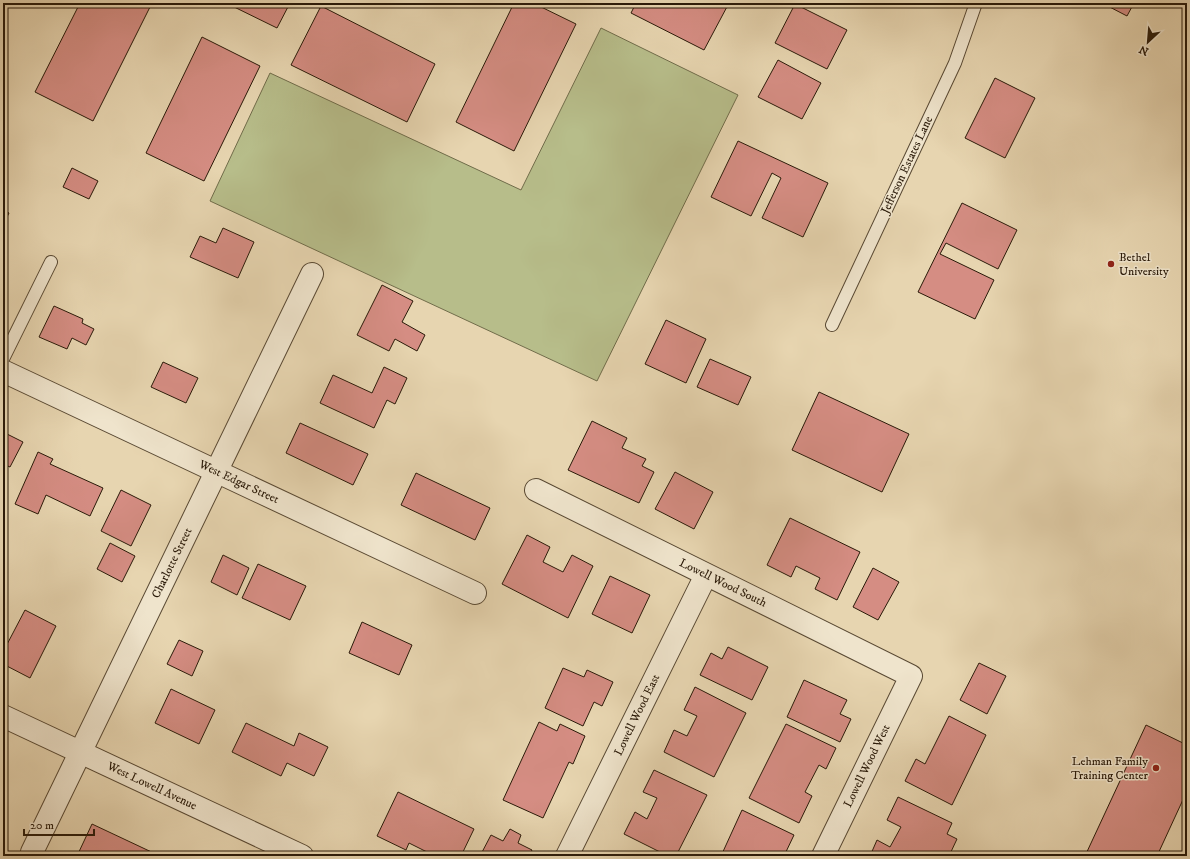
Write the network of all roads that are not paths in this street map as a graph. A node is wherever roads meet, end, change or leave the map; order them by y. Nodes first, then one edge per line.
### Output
1 (976, 3) edge
2 (51, 262) dead end
3 (312, 274) dead end
4 (832, 325) dead end
5 (3, 359) edge
6 (3, 371) edge
7 (216, 471) junction
8 (536, 490) dead end
9 (706, 575) junction
10 (475, 593) dead end
11 (911, 676) joint
12 (3, 716) edge
13 (80, 752) junction
14 (32, 852) dead end
15 (302, 856) edge
16 (567, 856) edge
17 (823, 856) edge

1 - 4 lane, Jefferson Estates Lane
2 - 5 lane
3 - 7 street, Charlotte Street
6 - 7 street, West Edgar Street
7 - 10 street, West Edgar Street
7 - 13 street, Charlotte Street
8 - 9 street, Lowell Wood South
9 - 11 street, Lowell Wood South
9 - 16 street, Lowell Wood East
11 - 17 street, Lowell Wood West
12 - 13 street, West Lowell Avenue
13 - 14 street, Charlotte Street
13 - 15 street, West Lowell Avenue

